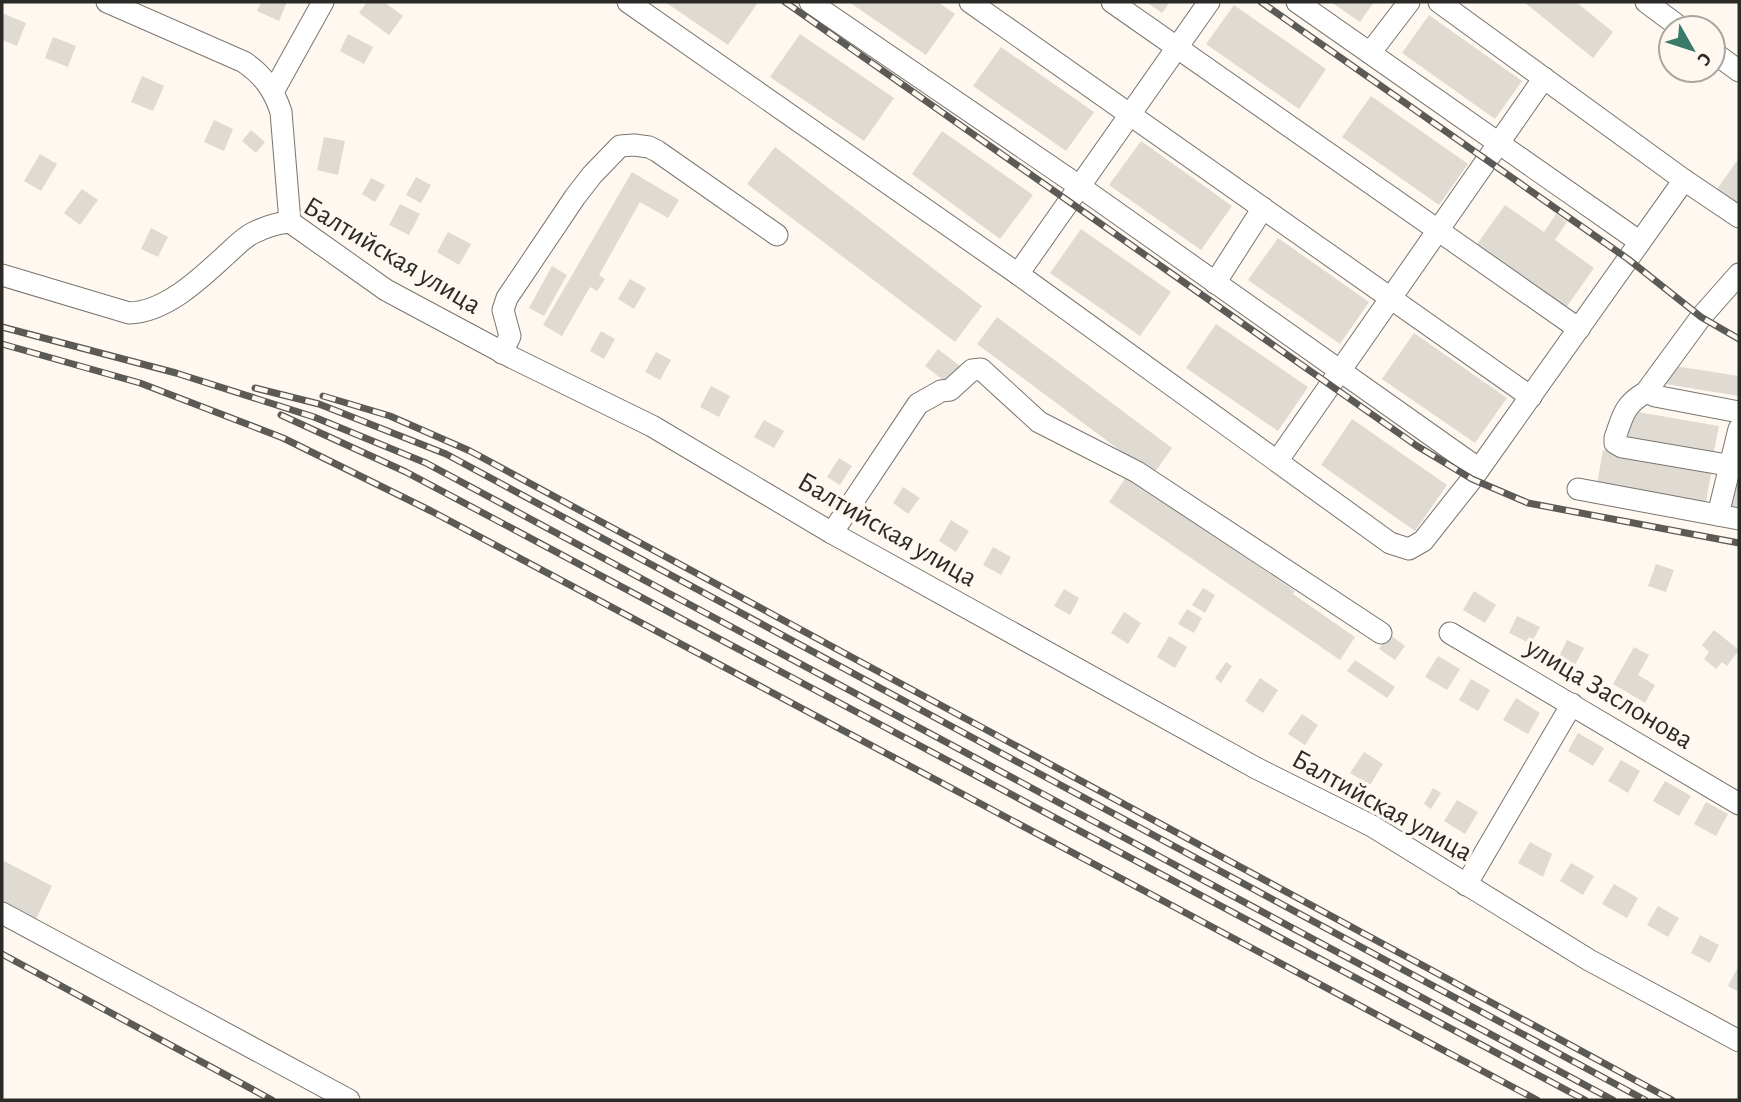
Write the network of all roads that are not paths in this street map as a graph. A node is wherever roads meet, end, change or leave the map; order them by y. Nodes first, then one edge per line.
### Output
1 (107, 2) edge
2 (323, 2) edge
3 (628, 2) edge
4 (810, 2) edge
5 (970, 2) edge
6 (1112, 2) edge
7 (1209, 2) edge
8 (1297, 2) edge
9 (1409, 2) edge
10 (1439, 2) edge
11 (1646, 2) edge
12 (1662, 14) edge
13 (1177, 48) junction
14 (1370, 53) junction
15 (1544, 78) junction
16 (273, 92) junction
17 (1130, 114) junction
18 (1499, 143) junction
19 (1684, 180) junction
20 (1079, 186) junction
21 (1263, 208) junction
22 (1737, 215) edge
23 (290, 222) junction
24 (1438, 230) junction
25 (777, 235) dead end
26 (1640, 242) junction
27 (1018, 274) junction
28 (1739, 274) edge
29 (2, 275) edge
30 (1215, 282) junction
31 (1391, 298) junction
32 (1579, 329) junction
33 (502, 353) junction
34 (1340, 371) junction
35 (1646, 392) junction
36 (1531, 397) junction
37 (1739, 412) edge
38 (1739, 429) edge
39 (1278, 460) junction
40 (1735, 466) edge
41 (1479, 469) junction
42 (1578, 489) dead end
43 (1729, 517) edge
44 (832, 533) junction
45 (1381, 633) dead end
46 (1450, 633) dead end
47 (1572, 704) junction
48 (1739, 804) edge
49 (1466, 885) junction
50 (2, 914) edge
51 (1739, 1041) edge
52 (349, 1100) edge

1 - 16 street
2 - 16 street
3 - 27 street
4 - 20 street
5 - 17 street
6 - 13 street
7 - 13 street
8 - 14 street
9 - 14 street
10 - 15 street
11 - 12 street
13 - 17 street
13 - 24 street
14 - 18 street
15 - 18 street
15 - 19 street
16 - 23 street
17 - 20 street
17 - 21 street
18 - 24 street
18 - 26 street
19 - 22 street
19 - 26 street
20 - 27 street
20 - 30 street
21 - 30 street
21 - 31 street
23 - 29 street, Балтийская улица
23 - 33 street, Балтийская улица
24 - 31 street
24 - 32 street
25 - 33 street
26 - 32 street
27 - 39 street
28 - 35 street
30 - 34 street
31 - 34 street
31 - 36 street
32 - 36 street
33 - 44 street, Балтийская улица
34 - 39 street
34 - 41 street
35 - 37 street
35 - 40 street
36 - 41 street
38 - 40 street
39 - 41 street
40 - 43 street
42 - 43 street
44 - 45 street
44 - 49 street, Балтийская улица
46 - 47 street, улица Заслонова
47 - 48 street, улица Заслонова
47 - 49 street
49 - 51 street, Балтийская улица
50 - 52 street

